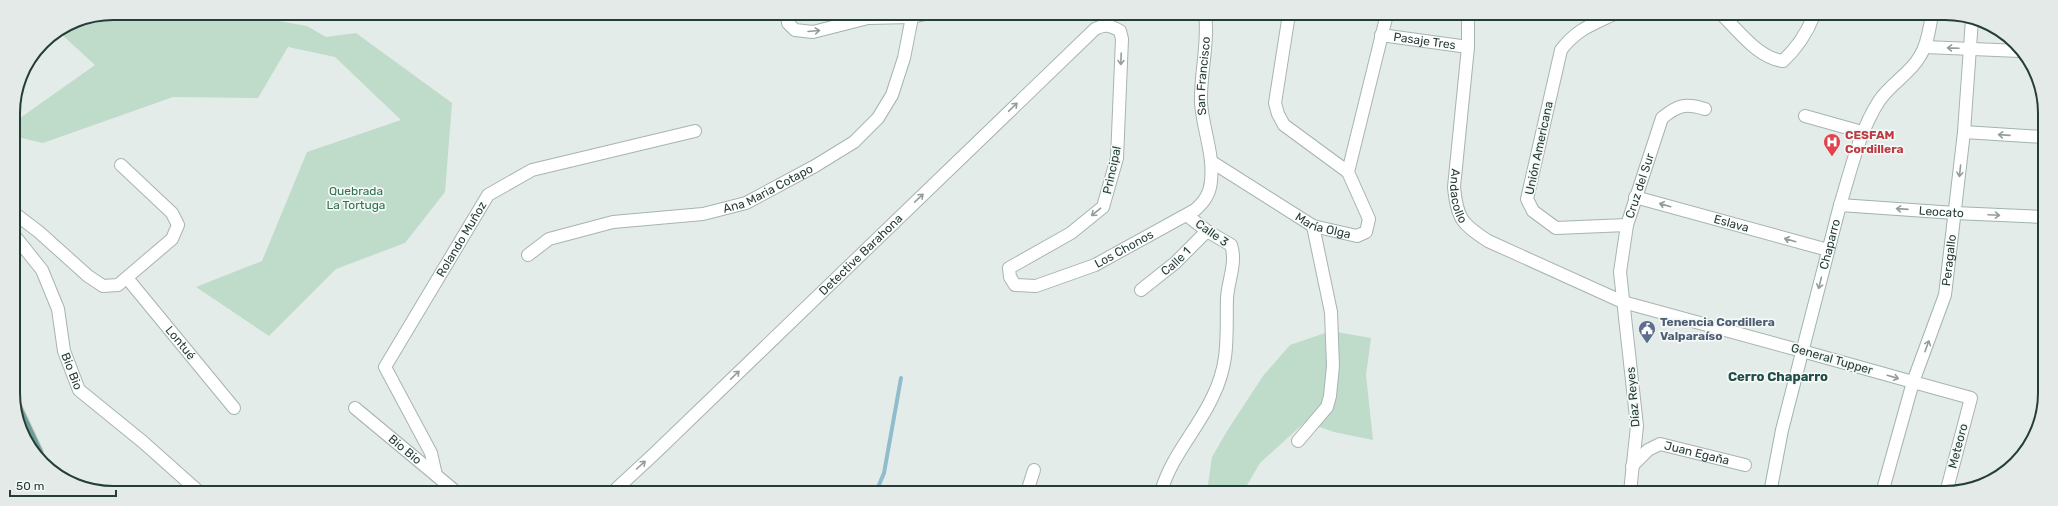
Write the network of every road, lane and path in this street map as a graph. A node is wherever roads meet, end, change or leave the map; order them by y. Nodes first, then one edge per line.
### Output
1 (788, 20) edge
2 (860, 20) edge
3 (911, 20) edge
4 (1206, 20) edge
5 (1288, 20) edge
6 (1385, 20) edge
7 (1468, 20) edge
8 (1602, 20) edge
9 (1727, 20) edge
10 (1812, 20) edge
11 (1931, 20) edge
12 (1972, 24) edge
13 (1111, 25) joint
14 (1381, 35) junction
15 (1925, 47) junction
16 (1468, 48) junction
17 (1970, 48) junction
18 (2014, 51) edge
19 (1705, 109) dead end
20 (1805, 116) dead end
21 (695, 131) dead end
22 (1862, 132) junction
23 (1964, 132) junction
24 (2038, 137) edge
25 (1212, 162) junction
26 (121, 165) dead end
27 (1348, 172) junction
28 (1636, 197) junction
29 (1840, 204) junction
30 (1955, 213) junction
31 (1188, 216) junction
32 (2038, 217) edge
33 (20, 218) edge
34 (1627, 225) junction
35 (1313, 226) junction
36 (1207, 230) junction
37 (20, 242) edge
38 (1828, 250) junction
39 (528, 255) dead end
40 (1009, 268) joint
41 (126, 278) junction
42 (1141, 290) dead end
43 (1623, 302) junction
44 (1802, 351) junction
45 (1913, 382) junction
46 (1971, 398) joint
47 (234, 408) dead end
48 (355, 408) dead end
49 (1298, 441) dead end
50 (1745, 465) dead end
51 (1632, 466) junction
52 (1034, 470) dead end
53 (436, 476) junction
54 (192, 486) edge
55 (449, 486) edge
56 (619, 486) edge
57 (1030, 486) edge
58 (1163, 486) edge
59 (1630, 486) edge
60 (1771, 486) edge
61 (1884, 486) edge
62 (1948, 486) edge

1 -> 2 street
3 - 39 street, Ana Maria Cotapo
4 - 25 street, San Francisco
5 - 27 street
6 - 14 street
7 - 16 street, Andacollo
8 - 34 street, Unión Americana
9 - 10 street
11 - 15 street, Chaparro
12 - 17 street, Peragallo
13 -> 40 street, Principal
56 -> 13 street, Detective Barahona
14 - 16 street, Pasaje Tres
14 - 27 street
17 -> 15 street
15 - 22 street, Chaparro
16 - 43 street, Andacollo
17 - 18 street
17 - 23 street, Peragallo
19 - 28 street, Cruz del Sur
20 - 22 street
21 - 53 street, Rolando Muñoz
22 - 29 street, Chaparro
24 -> 23 street
23 -> 30 street, Peragallo
25 - 31 street, Los Chonos
25 - 35 street, María Olga
26 - 41 street
27 - 35 street, María Olga
28 - 34 street, Cruz del Sur
38 -> 28 street, Eslava
30 -> 29 street, Leocato
29 - 38 street, Chaparro
30 -> 32 street, Leocato
45 -> 30 street, Peragallo
31 - 36 street, Calle 3
31 - 40 street, Los Chonos
33 - 41 street
34 - 43 street, Cruz del Sur
35 - 49 street
36 - 42 street, Calle 1
36 - 58 street, Calle 3
37 - 54 street, Bio Bio
38 -> 44 street, Chaparro
41 - 47 street, Lontué
43 - 44 street, General Tupper
43 - 51 street, Díaz Reyes
44 -> 45 street, General Tupper
44 - 60 street, Chaparro
45 - 46 street, General Tupper
45 - 61 street, Peragallo
46 - 62 street, Meteoro
48 - 53 street, Bio Bio
50 - 51 street, Juan Egaña
51 - 59 street, Díaz Reyes
52 - 57 street
53 - 55 street, Bio Bio

